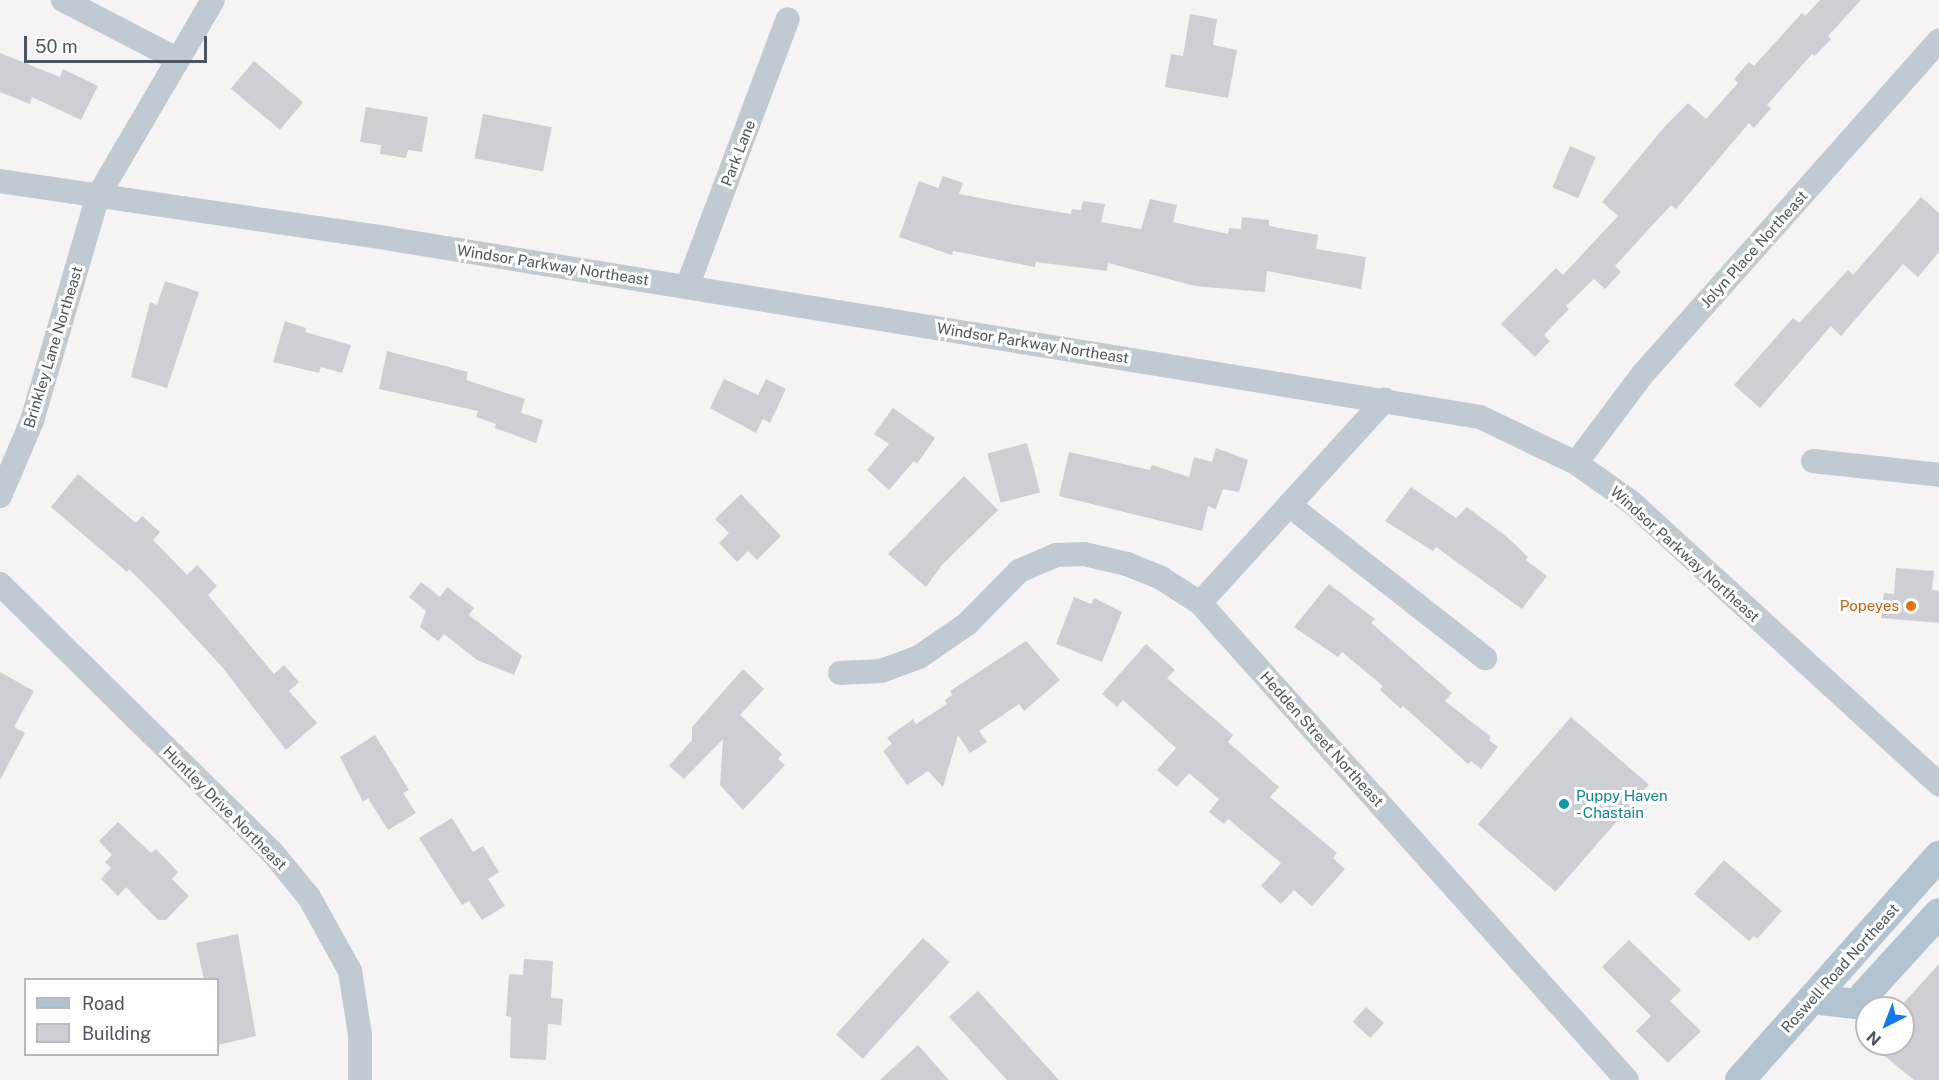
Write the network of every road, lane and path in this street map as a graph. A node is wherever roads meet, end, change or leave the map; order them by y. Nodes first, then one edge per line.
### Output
1 (63, 0) edge
2 (213, 0) edge
3 (788, 20) dead end
4 (1939, 41) edge
5 (177, 59) junction
6 (0, 182) edge
7 (98, 196) junction
8 (687, 287) junction
9 (1385, 400) junction
10 (1813, 461) dead end
11 (1576, 463) junction
12 (1939, 475) edge
13 (0, 496) edge
14 (1289, 506) junction
15 (0, 584) edge
16 (1200, 603) junction
17 (1485, 658) dead end
18 (840, 674) dead end
19 (1939, 784) edge
20 (1939, 856) edge
21 (1939, 913) edge
22 (1812, 999) junction
23 (360, 1080) edge
24 (1627, 1080) edge
25 (1740, 1080) edge

1 - 5 street
2 - 5 street, Brinkley Lane Northeast
3 - 8 street, Park Lane
4 - 11 street, Jolyn Place Northeast
5 - 7 street, Brinkley Lane Northeast
6 - 7 street, Windsor Parkway Northeast
7 - 8 street, Windsor Parkway Northeast
7 - 13 street, Brinkley Lane Northeast
8 - 9 street, Windsor Parkway Northeast
9 - 11 street, Windsor Parkway Northeast
9 - 14 street
10 - 12 street
11 - 19 street, Windsor Parkway Northeast
14 - 16 street
14 - 17 street
15 - 23 street, Huntley Drive Northeast
16 - 18 street, Hedden Street Northeast
16 - 24 street, Hedden Street Northeast
20 - 22 main road, Roswell Road Northeast
21 - 22 main road
22 - 25 main road, Roswell Road Northeast

